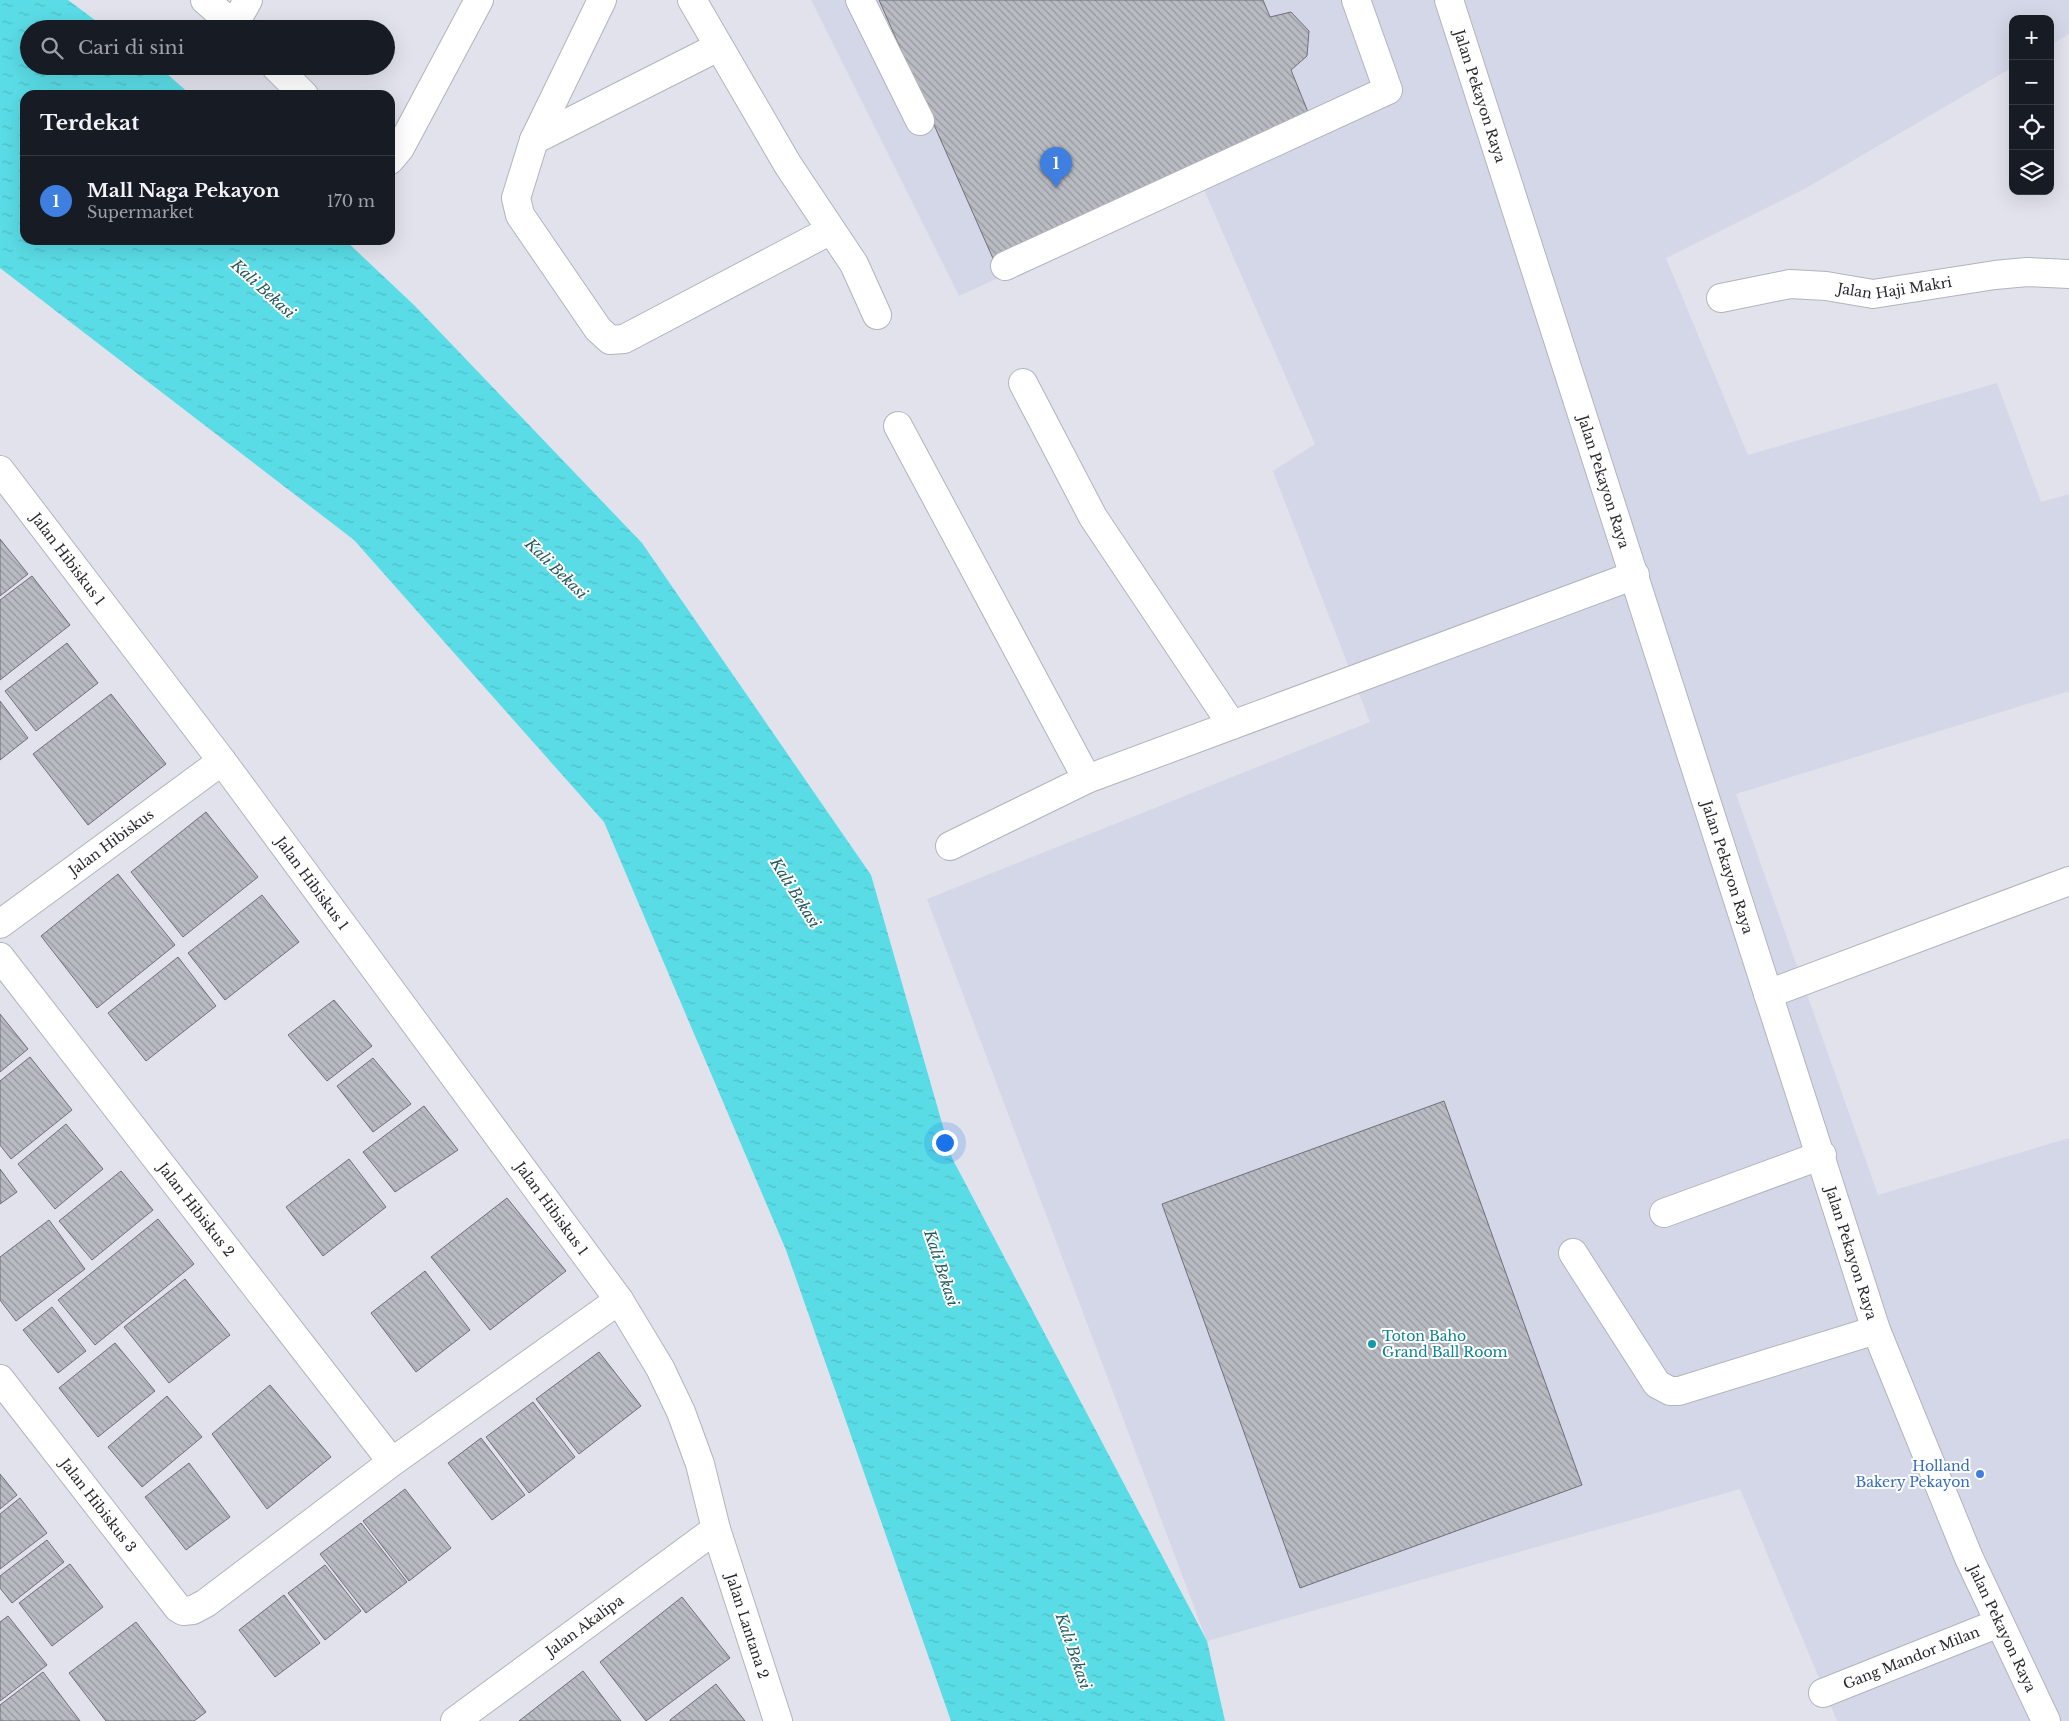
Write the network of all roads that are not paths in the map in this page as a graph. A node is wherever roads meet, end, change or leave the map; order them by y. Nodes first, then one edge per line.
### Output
1 (205, 0) edge
2 (248, 0) edge
3 (479, 0) edge
4 (602, 0) edge
5 (692, 0) edge
6 (860, 0) edge
7 (1356, 0) edge
8 (1450, 0) edge
9 (228, 20) edge
10 (239, 20) edge
11 (718, 47) junction
12 (284, 75) edge
13 (299, 90) edge
14 (920, 121) dead end
15 (534, 140) junction
16 (395, 154) edge
17 (831, 230) junction
18 (1005, 266) dead end
19 (2069, 274) edge
20 (1721, 298) dead end
21 (877, 315) dead end
22 (1023, 383) dead end
23 (898, 426) dead end
24 (0, 470) edge
25 (1635, 575) junction
26 (1232, 725) junction
27 (222, 761) junction
28 (1087, 779) junction
29 (950, 846) dead end
30 (2069, 880) edge
31 (0, 924) edge
32 (0, 957) edge
33 (1768, 994) junction
34 (1822, 1155) junction
35 (1664, 1213) dead end
36 (1573, 1253) dead end
37 (619, 1300) junction
38 (1876, 1330) junction
39 (0, 1379) edge
40 (392, 1462) junction
41 (716, 1529) junction
42 (1999, 1623) junction
43 (1823, 1693) dead end
44 (455, 1721) edge
45 (778, 1721) edge
46 (2046, 1721) edge

1 - 9 street
2 - 10 street
3 - 16 street
4 - 15 street
5 - 11 street
6 - 14 street
7 - 18 street
8 - 25 street, Jalan Pekayon Raya
11 - 15 street
11 - 17 street
12 - 13 street
15 - 17 street
17 - 21 street
19 - 20 street, Jalan Haji Makri
22 - 26 street
23 - 28 street
24 - 27 street, Jalan Hibiskus 1
25 - 26 street
25 - 33 street, Jalan Pekayon Raya
26 - 28 street
27 - 31 street, Jalan Hibiskus
27 - 37 street, Jalan Hibiskus 1
28 - 29 street
30 - 33 street
32 - 40 street, Jalan Hibiskus 2
33 - 34 street, Jalan Pekayon Raya
34 - 35 street
34 - 38 street, Jalan Pekayon Raya
36 - 38 street
37 - 40 street, Jalan Hibiskus 3
37 - 41 street, Jalan Hibiskus 1
38 - 42 street, Jalan Pekayon Raya
39 - 40 street, Jalan Hibiskus 3
41 - 44 street, Jalan Akalipa
41 - 45 street, Jalan Lantana 2
42 - 43 street, Gang Mandor Milan
42 - 46 street, Jalan Pekayon Raya

